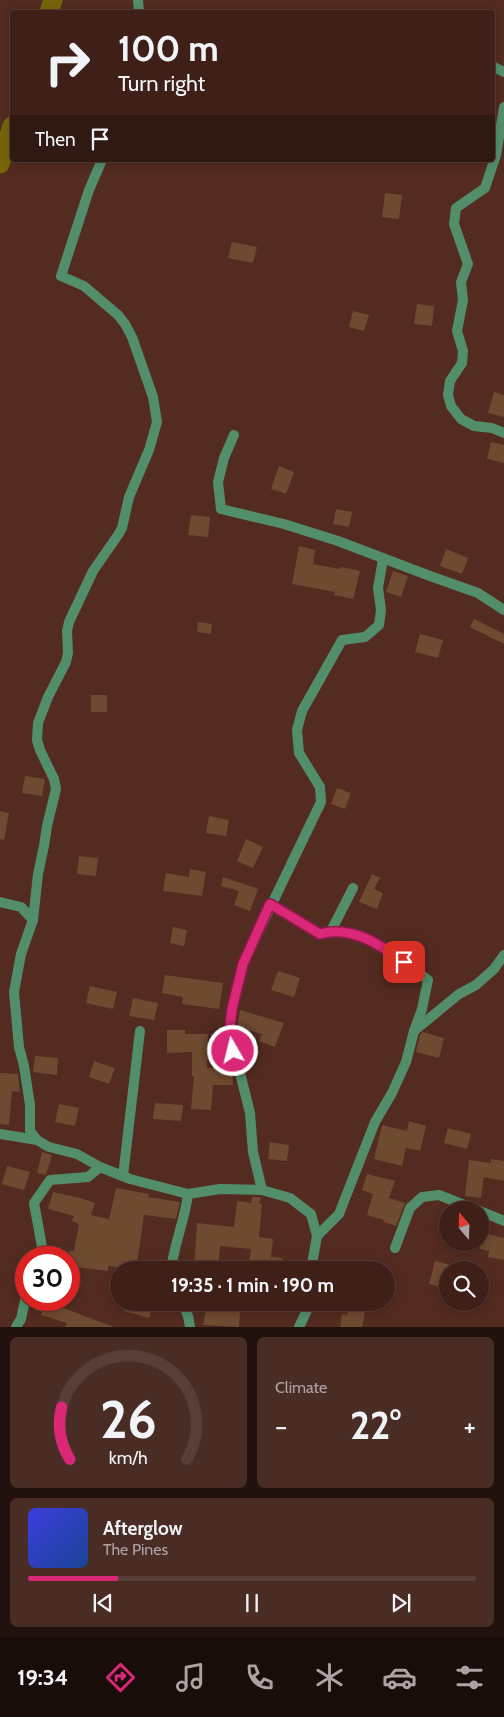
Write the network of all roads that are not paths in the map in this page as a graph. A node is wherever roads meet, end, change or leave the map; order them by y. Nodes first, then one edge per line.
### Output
1 (504, 107) edge
2 (495, 158) edge
3 (101, 162) edge
4 (494, 162) edge
5 (504, 433) edge
6 (234, 435) dead end
7 (383, 558) junction
8 (504, 610) edge
9 (353, 888) dead end
10 (0, 902) edge
11 (270, 904) junction
12 (33, 920) junction
13 (331, 931) junction
14 (504, 955) edge
15 (140, 1031) dead end
16 (414, 1031) junction
17 (0, 1134) edge
18 (37, 1140) junction
19 (100, 1167) junction
20 (123, 1176) junction
21 (262, 1190) junction
22 (188, 1194) junction
23 (454, 1201) edge
24 (489, 1215) edge
25 (504, 1221) edge
26 (317, 1236) junction
27 (42, 1246) edge
28 (395, 1248) dead end
29 (174, 1261) edge
30 (313, 1261) edge
31 (23, 1311) edge
32 (186, 1311) edge
33 (307, 1311) edge
34 (16, 1327) edge
35 (190, 1327) edge
36 (299, 1327) edge

1 - 2 street
3 - 12 street
4 - 5 street
6 - 7 street
7 - 8 street
7 - 11 street
9 - 13 street
10 - 12 street
11 - 13 street
11 - 21 street
12 - 18 street
13 - 16 street
14 - 16 street
15 - 20 street
16 - 26 street
17 - 18 street
18 - 19 street
19 - 20 street
19 - 27 street
20 - 22 street
21 - 22 street
21 - 26 street
22 - 29 street
23 - 28 street
24 - 25 street
26 - 30 street
31 - 34 street
32 - 35 street
33 - 36 street

